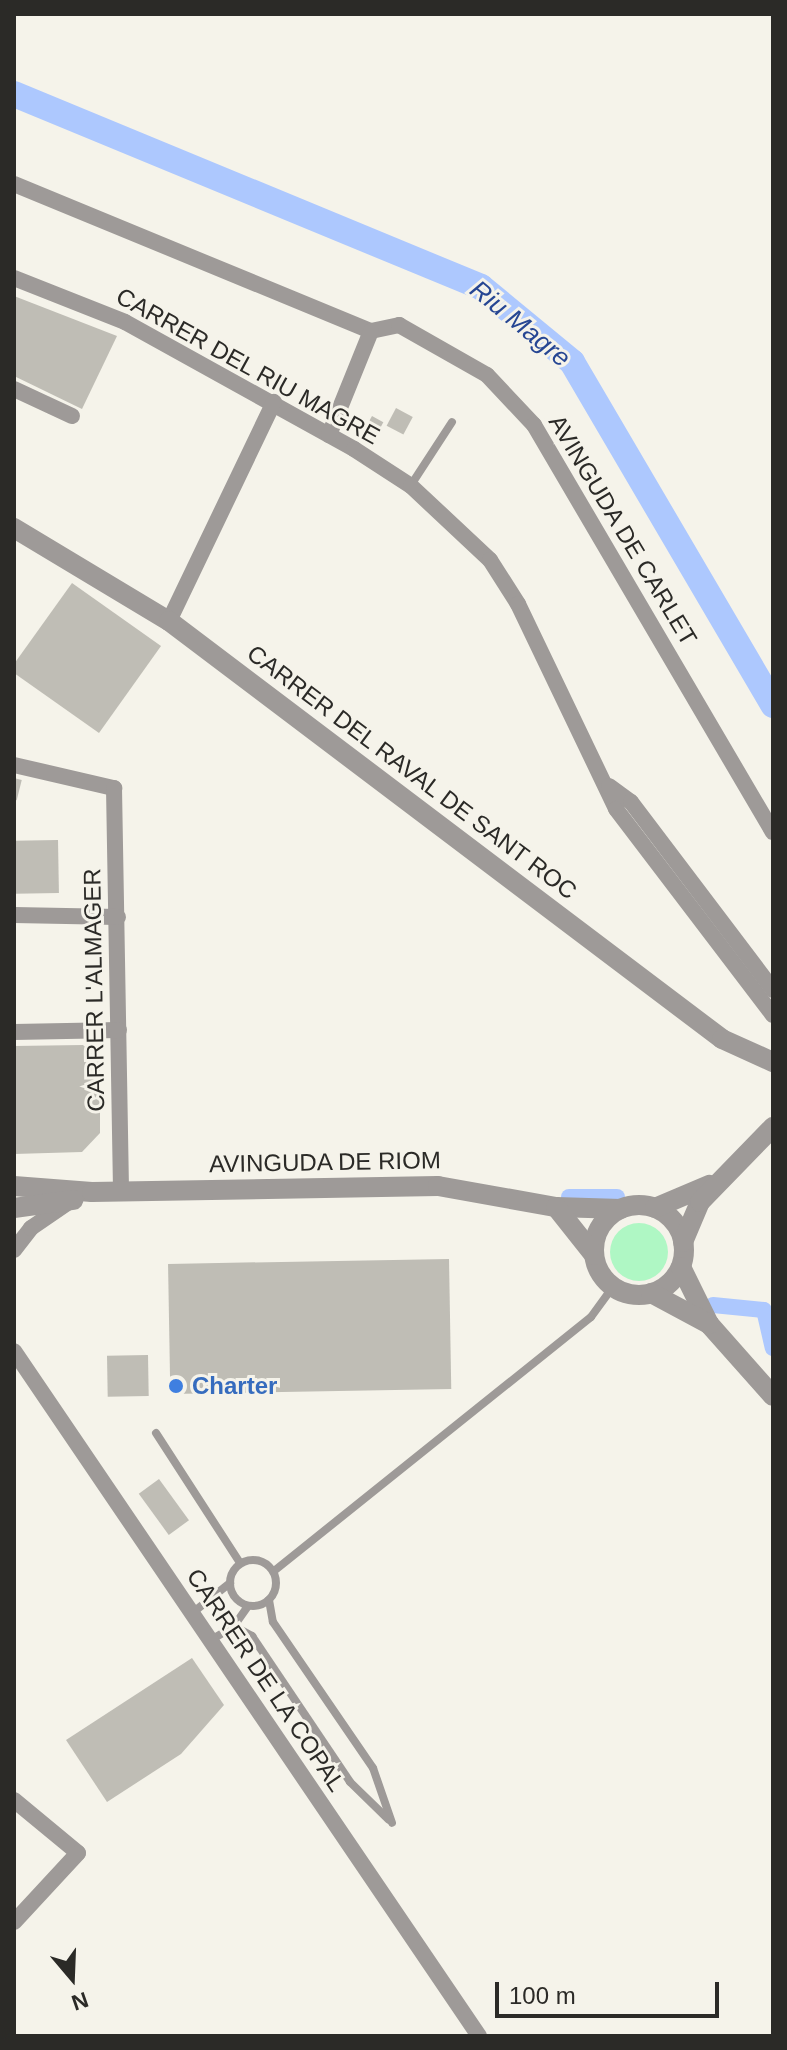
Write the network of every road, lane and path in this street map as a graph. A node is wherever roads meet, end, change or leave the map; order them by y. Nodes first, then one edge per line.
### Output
1 (14, 184) edge
2 (14, 278) edge
3 (371, 331) junction
4 (14, 389) edge
5 (274, 402) junction
6 (72, 416) dead end
7 (452, 422) dead end
8 (329, 435) junction
9 (411, 486) junction
10 (14, 528) edge
11 (169, 621) junction
12 (14, 765) edge
13 (607, 785) junction
14 (773, 832) edge
15 (14, 915) edge
16 (118, 917) junction
17 (773, 990) edge
18 (773, 1015) edge
19 (119, 1030) junction
20 (14, 1032) edge
21 (773, 1062) edge
22 (773, 1127) edge
23 (719, 1179) junction
24 (14, 1186) edge
25 (92, 1192) junction
26 (121, 1192) junction
27 (70, 1201) junction
28 (556, 1207) junction
29 (14, 1208) edge
30 (655, 1208) junction
31 (621, 1209) junction
32 (683, 1242) junction
33 (14, 1250) edge
34 (594, 1255) junction
35 (681, 1267) junction
36 (613, 1287) junction
37 (651, 1293) junction
38 (709, 1324) junction
39 (16, 1361) edge
40 (773, 1396) edge
41 (156, 1433) dead end
42 (240, 1563) junction
43 (274, 1571) junction
44 (230, 1583) junction
45 (269, 1600) junction
46 (248, 1606) junction
47 (191, 1614) junction
48 (234, 1626) junction
49 (210, 1641) junction
50 (14, 1800) edge
51 (14, 1922) edge
52 (479, 2036) edge

1 - 3 street, AVINGUDA DE CARLET
2 - 5 street, CARRER DEL RIU MAGRE
3 - 8 street
3 - 14 street, AVINGUDA DE CARLET
4 - 6 street
5 - 8 street, CARRER DEL RIU MAGRE
5 - 11 street
7 - 9 lane
8 - 9 street, CARRER DEL RIU MAGRE
9 - 13 street, CARRER DEL RIU MAGRE
10 - 11 street, CARRER DEL RAVAL DE SANT ROC
11 - 21 street, CARRER DEL RAVAL DE SANT ROC
12 - 16 street, CARRER L'ALMAGER
13 - 17 street
13 - 18 street, CARRER DEL RIU MAGRE
15 - 16 street
16 - 19 street, CARRER L'ALMAGER
19 - 20 street
19 - 26 street, CARRER L'ALMAGER
22 - 23 street
23 - 30 street
23 - 32 street
24 - 25 street, AVINGUDA DE RIOM
25 - 26 street, AVINGUDA DE RIOM
25 - 27 street, AVINGUDA DE RIOM
26 - 28 street, AVINGUDA DE RIOM
27 - 29 street, AVINGUDA DE RIOM
27 - 33 street
28 - 31 street, AVINGUDA DE RIOM
28 - 34 street
30 - 31 street
30 - 32 street
31 - 34 street
32 - 35 street
34 - 36 street
35 - 37 street
35 - 38 street
36 - 37 street
36 - 43 lane
37 - 38 street
38 - 40 street
39 - 47 street, CARRER DE LA COPAL
41 - 42 lane
42 - 43 lane
42 - 44 lane
43 - 45 lane
44 - 46 lane
44 - 47 lane
45 - 46 lane
45 - 48 lane
46 - 48 lane
47 - 49 street, CARRER DE LA COPAL
48 - 49 lane
49 - 52 street, CARRER DE LA COPAL
50 - 51 street

